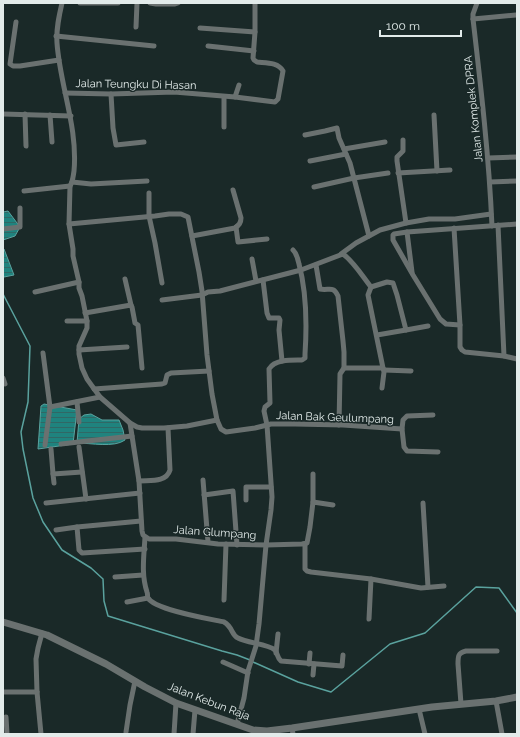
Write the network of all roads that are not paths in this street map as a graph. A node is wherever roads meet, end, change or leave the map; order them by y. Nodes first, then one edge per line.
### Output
1 (62, 3) edge
2 (80, 3) edge
3 (118, 3) edge
4 (137, 3) edge
5 (150, 3) edge
6 (178, 3) edge
7 (255, 3) edge
8 (477, 3) edge
9 (516, 15) dead end
10 (473, 19) junction
11 (16, 22) dead end
12 (136, 27) dead end
13 (200, 28) dead end
14 (255, 32) junction
15 (56, 36) junction
16 (154, 46) dead end
17 (208, 46) dead end
18 (254, 51) junction
19 (59, 60) junction
20 (239, 84) dead end
21 (65, 92) junction
22 (111, 94) junction
23 (224, 97) junction
24 (235, 97) junction
25 (3, 114) edge
26 (25, 114) junction
27 (434, 114) dead end
28 (50, 115) junction
29 (71, 116) junction
30 (224, 127) dead end
31 (305, 135) dead end
32 (403, 140) dead end
33 (52, 142) dead end
34 (144, 142) dead end
35 (385, 142) dead end
36 (26, 146) dead end
37 (344, 149) junction
38 (346, 154) junction
39 (517, 157) edge
40 (488, 158) junction
41 (310, 161) dead end
42 (450, 170) dead end
43 (437, 171) junction
44 (388, 173) dead end
45 (398, 173) junction
46 (354, 178) junction
47 (147, 181) dead end
48 (517, 181) edge
49 (490, 182) junction
50 (71, 184) junction
51 (314, 187) dead end
52 (233, 190) dead end
53 (24, 191) dead end
54 (149, 194) dead end
55 (20, 208) dead end
56 (491, 214) junction
57 (149, 216) junction
58 (406, 223) junction
59 (69, 224) junction
60 (517, 224) edge
61 (498, 225) junction
62 (492, 226) junction
63 (236, 227) junction
64 (454, 228) junction
65 (3, 229) edge
66 (407, 232) junction
67 (192, 236) junction
68 (369, 236) junction
69 (267, 239) dead end
70 (293, 250) dead end
71 (341, 254) junction
72 (252, 259) dead end
73 (316, 265) junction
74 (301, 270) junction
75 (413, 275) junction
76 (125, 279) dead end
77 (263, 280) junction
78 (256, 281) junction
79 (79, 282) junction
80 (162, 282) dead end
81 (371, 287) junction
82 (35, 292) dead end
83 (202, 295) junction
84 (162, 300) dead end
85 (130, 304) junction
86 (85, 313) junction
87 (67, 320) dead end
88 (87, 321) junction
89 (460, 325) junction
90 (428, 326) dead end
91 (406, 330) junction
92 (377, 335) junction
93 (127, 348) dead end
94 (79, 350) junction
95 (43, 353) dead end
96 (504, 356) junction
97 (517, 359) edge
98 (282, 361) junction
99 (142, 368) dead end
100 (344, 368) junction
101 (384, 369) junction
102 (209, 371) junction
103 (410, 371) dead end
104 (382, 388) dead end
105 (94, 389) junction
106 (100, 397) junction
107 (77, 402) junction
108 (50, 407) junction
109 (433, 415) dead end
110 (217, 420) junction
111 (79, 422) dead end
112 (130, 423) junction
113 (267, 425) junction
114 (339, 425) junction
115 (168, 428) junction
116 (402, 429) junction
117 (132, 436) junction
118 (61, 444) dead end
119 (45, 445) dead end
120 (79, 447) dead end
121 (51, 449) dead end
122 (438, 452) dead end
123 (82, 472) junction
124 (53, 474) junction
125 (313, 474) dead end
126 (139, 480) junction
127 (203, 480) dead end
128 (54, 482) dead end
129 (271, 487) junction
130 (140, 493) junction
131 (204, 495) junction
132 (86, 499) junction
133 (246, 500) dead end
134 (313, 502) junction
135 (46, 503) dead end
136 (423, 503) dead end
137 (333, 505) dead end
138 (141, 521) junction
139 (77, 527) junction
140 (56, 530) dead end
141 (145, 537) junction
142 (208, 542) junction
143 (226, 544) junction
144 (305, 544) junction
145 (237, 545) junction
146 (266, 545) junction
147 (144, 548) junction
148 (144, 575) junction
149 (115, 577) dead end
150 (371, 579) junction
151 (444, 586) dead end
152 (428, 587) junction
153 (148, 598) junction
154 (224, 600) dead end
155 (128, 602) dead end
156 (369, 620) dead end
157 (3, 622) edge
158 (42, 633) junction
159 (278, 634) dead end
160 (256, 644) junction
161 (497, 651) dead end
162 (276, 653) junction
163 (310, 653) dead end
164 (343, 655) dead end
165 (223, 662) dead end
166 (312, 664) junction
167 (248, 673) junction
168 (313, 675) dead end
169 (135, 681) junction
170 (3, 692) edge
171 (37, 692) junction
172 (517, 697) edge
173 (496, 701) junction
174 (176, 703) junction
175 (461, 704) junction
176 (419, 709) junction
177 (196, 710) junction
178 (6, 717) dead end
179 (237, 724) junction
180 (293, 731) edge
181 (126, 732) dead end
182 (253, 732) edge
183 (7, 734) edge
184 (41, 734) edge
185 (174, 734) edge
186 (193, 734) edge
187 (425, 734) edge
188 (502, 734) edge

1 - 15 street
2 - 3 street
4 - 12 street
5 - 6 street
7 - 14 street
8 - 10 street, Jalan Komplek DPRA
9 - 10 street
10 - 40 street, Jalan Komplek DPRA
11 - 19 street
13 - 14 street
14 - 18 street
15 - 16 street
15 - 19 street
17 - 18 street
18 - 24 street, Jalan Teungku Di Hasan
19 - 21 street
20 - 24 street
21 - 22 street, Jalan Teungku Di Hasan
21 - 29 street
22 - 23 street, Jalan Teungku Di Hasan
22 - 34 street
23 - 24 street, Jalan Teungku Di Hasan
23 - 30 street
25 - 26 street
26 - 28 street
26 - 36 street
27 - 43 street
28 - 29 street
28 - 33 street
29 - 50 street
31 - 37 street
32 - 45 street
35 - 37 street
37 - 38 street
38 - 41 street
38 - 46 street
39 - 40 street
40 - 49 street, Jalan Komplek DPRA
42 - 43 street
43 - 45 street
44 - 46 street
45 - 58 street
46 - 51 street
46 - 68 street
47 - 50 street
48 - 49 street
49 - 56 street, Jalan Komplek DPRA
50 - 53 street
50 - 59 street
52 - 63 street
54 - 57 street
55 - 65 street
56 - 58 street
56 - 62 street, Jalan Komplek DPRA
57 - 59 street
57 - 67 street
57 - 80 street
58 - 68 street
59 - 79 street
60 - 61 street
61 - 62 street
61 - 96 street
62 - 64 street
63 - 67 street
63 - 69 street
64 - 66 street
64 - 89 street
66 - 75 street
66 - 75 street
67 - 83 street
68 - 71 street
70 - 74 street
71 - 73 street
71 - 81 street
72 - 78 street
73 - 74 street
73 - 100 street
74 - 77 street
74 - 98 street
75 - 89 street
76 - 85 street
77 - 78 street
77 - 98 street
78 - 83 street
79 - 82 street
79 - 86 street
81 - 91 street
81 - 92 street
83 - 84 street
83 - 102 street
85 - 86 street
85 - 99 street
86 - 88 street
87 - 88 street
88 - 94 street
89 - 96 street
90 - 91 street
91 - 92 street
92 - 101 street
93 - 94 street
94 - 105 street
95 - 108 street
96 - 97 street
98 - 113 street
100 - 101 street
100 - 114 street
101 - 103 street
101 - 104 street
102 - 105 street
102 - 110 street
105 - 106 street
106 - 107 street
106 - 112 street
107 - 108 street
107 - 111 street
108 - 119 street
109 - 116 street, Jalan Bak Geulumpang
110 - 113 street, Jalan Bak Geulumpang
110 - 115 street
112 - 115 street
112 - 117 street
113 - 114 street, Jalan Bak Geulumpang
113 - 129 street
114 - 116 street, Jalan Bak Geulumpang
115 - 126 street
116 - 122 street
117 - 118 street
117 - 126 street
120 - 123 street
121 - 124 street
123 - 124 street
123 - 132 street
124 - 128 street
125 - 134 street
126 - 130 street
127 - 131 street
129 - 133 street
129 - 146 street
130 - 132 street
130 - 138 street
131 - 142 street
131 - 145 street
132 - 135 street
134 - 137 street
134 - 144 street
136 - 152 street
138 - 139 street
138 - 141 street
139 - 140 street
139 - 147 street
141 - 142 street, Jalan Glumpang
141 - 147 street
142 - 143 street, Jalan Glumpang
143 - 145 street, Jalan Glumpang
143 - 154 street
144 - 146 street
144 - 150 street
145 - 146 street, Jalan Glumpang
146 - 160 street, Jalan Glumpang
147 - 148 street
148 - 149 street
148 - 153 street
150 - 152 street
150 - 156 street
151 - 152 street
153 - 155 street
153 - 160 street
157 - 158 street, Jalan Kebun Raja
158 - 169 street, Jalan Kebun Raja
158 - 171 street
159 - 162 street
160 - 162 street
160 - 167 street, Jalan Glumpang
161 - 175 street
162 - 166 street
163 - 166 street
164 - 166 street
165 - 167 street
166 - 168 street
167 - 179 street, Jalan Glumpang
169 - 174 street, Jalan Kebun Raja
169 - 181 street
170 - 171 street
171 - 184 street
172 - 173 street, Jalan Kebun Raja
173 - 175 street, Jalan Kebun Raja
173 - 188 street
174 - 177 street, Jalan Kebun Raja
174 - 185 street
175 - 176 street, Jalan Kebun Raja
176 - 180 street, Jalan Kebun Raja
176 - 187 street
177 - 179 street, Jalan Kebun Raja
177 - 186 street
178 - 183 street
179 - 182 street, Jalan Kebun Raja
180 - 182 street, Jalan Kebun Raja

